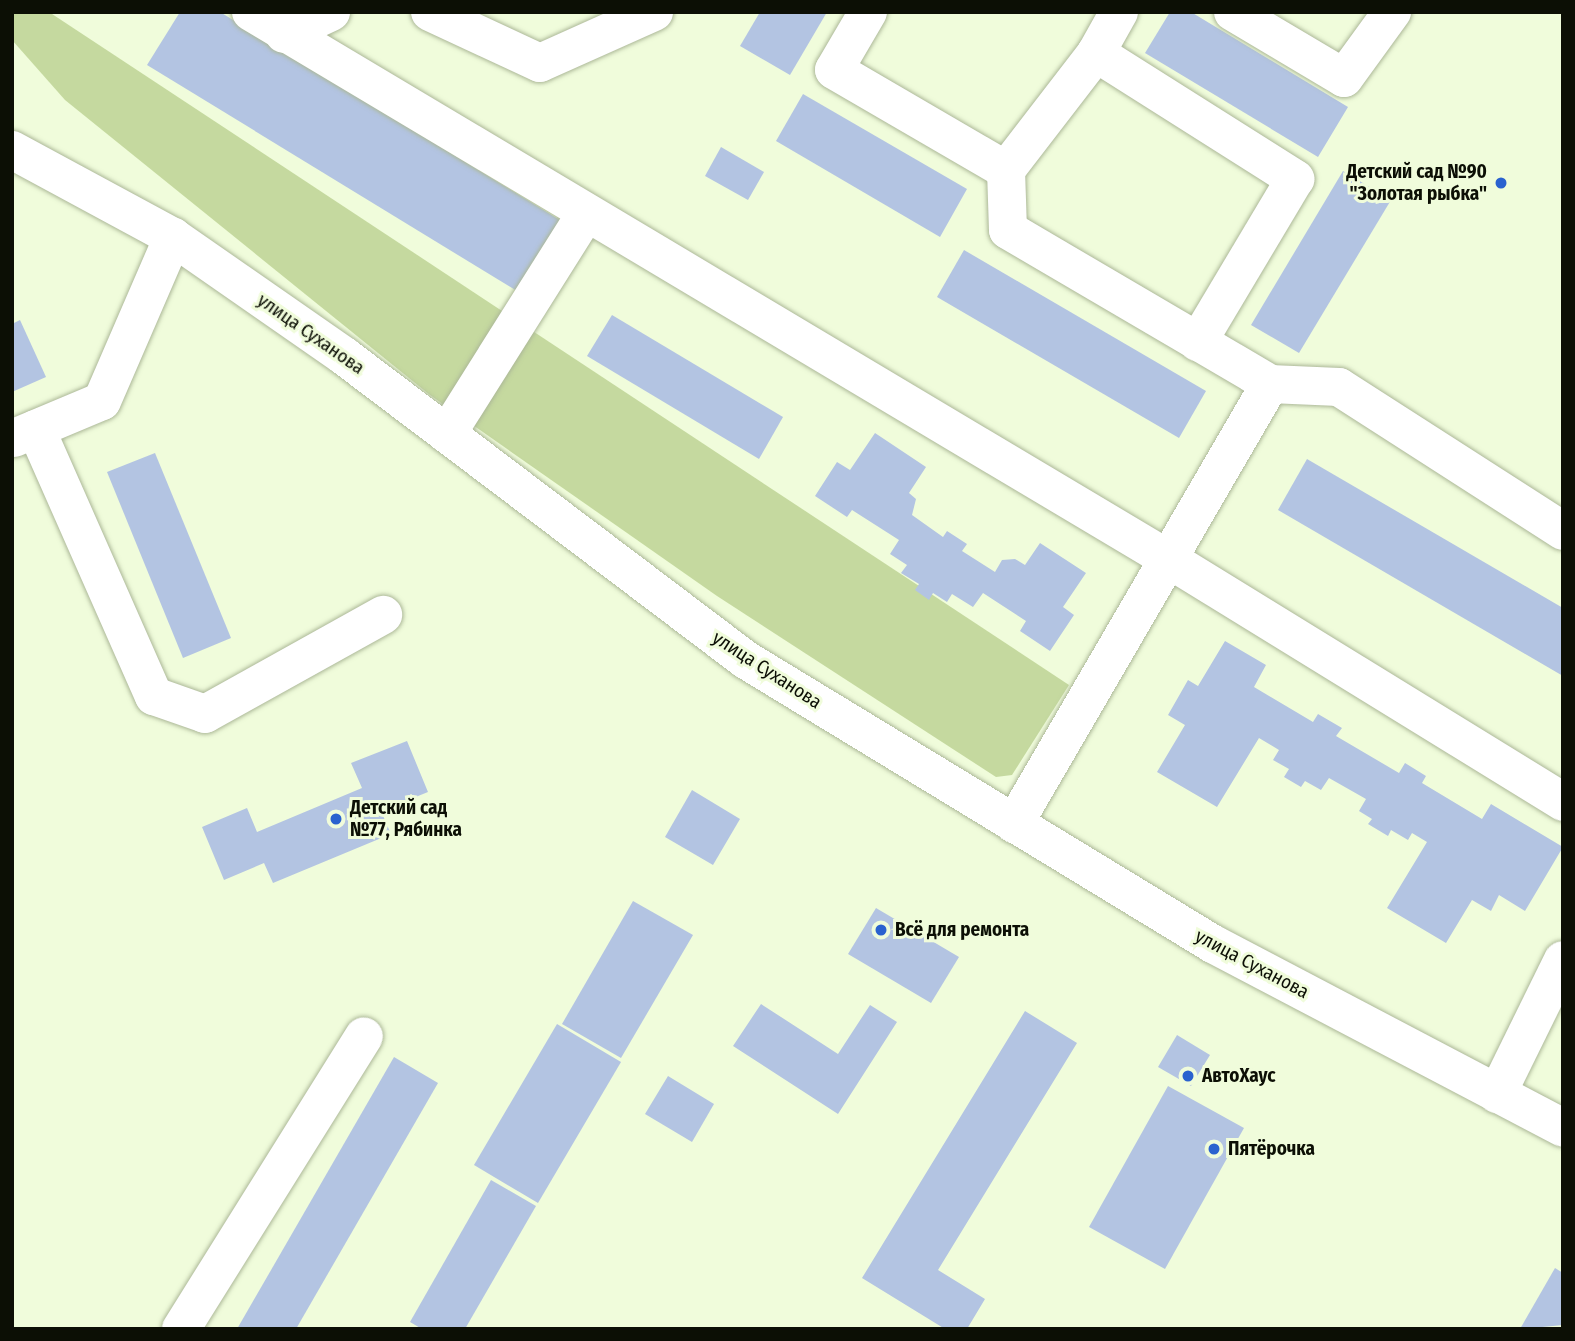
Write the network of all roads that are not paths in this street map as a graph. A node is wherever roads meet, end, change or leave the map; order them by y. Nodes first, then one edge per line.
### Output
1 (251, 12) edge
2 (331, 12) edge
3 (430, 12) edge
4 (654, 12) edge
5 (868, 12) edge
6 (1119, 12) edge
7 (1233, 12) edge
8 (1392, 12) edge
9 (284, 34) junction
10 (1096, 53) junction
11 (12, 150) edge
12 (1006, 170) junction
13 (586, 213) junction
14 (173, 237) junction
15 (1198, 342) junction
16 (1270, 384) junction
17 (24, 434) edge
18 (447, 434) junction
19 (1563, 531) edge
20 (1170, 561) junction
21 (383, 615) dead end
22 (1563, 802) edge
23 (1014, 824) junction
24 (1563, 960) edge
25 (364, 1036) dead end
26 (1497, 1094) junction
27 (1563, 1128) edge
28 (181, 1329) edge

1 - 9 main road
2 - 9 main road
3 - 4 main road
5 - 12 main road
6 - 10 main road
7 - 8 main road
9 - 13 main road
10 - 12 main road
10 - 15 main road
11 - 14 main road, улица Суханова
12 - 15 main road
13 - 18 main road
13 - 20 main road
14 - 17 main road
14 - 18 main road, улица Суханова
15 - 16 main road
16 - 19 main road
16 - 20 main road
17 - 21 main road
18 - 23 main road, улица Суханова
20 - 22 main road
20 - 23 main road
23 - 26 main road, улица Суханова
24 - 26 main road
25 - 28 main road
26 - 27 main road, улица Суханова

